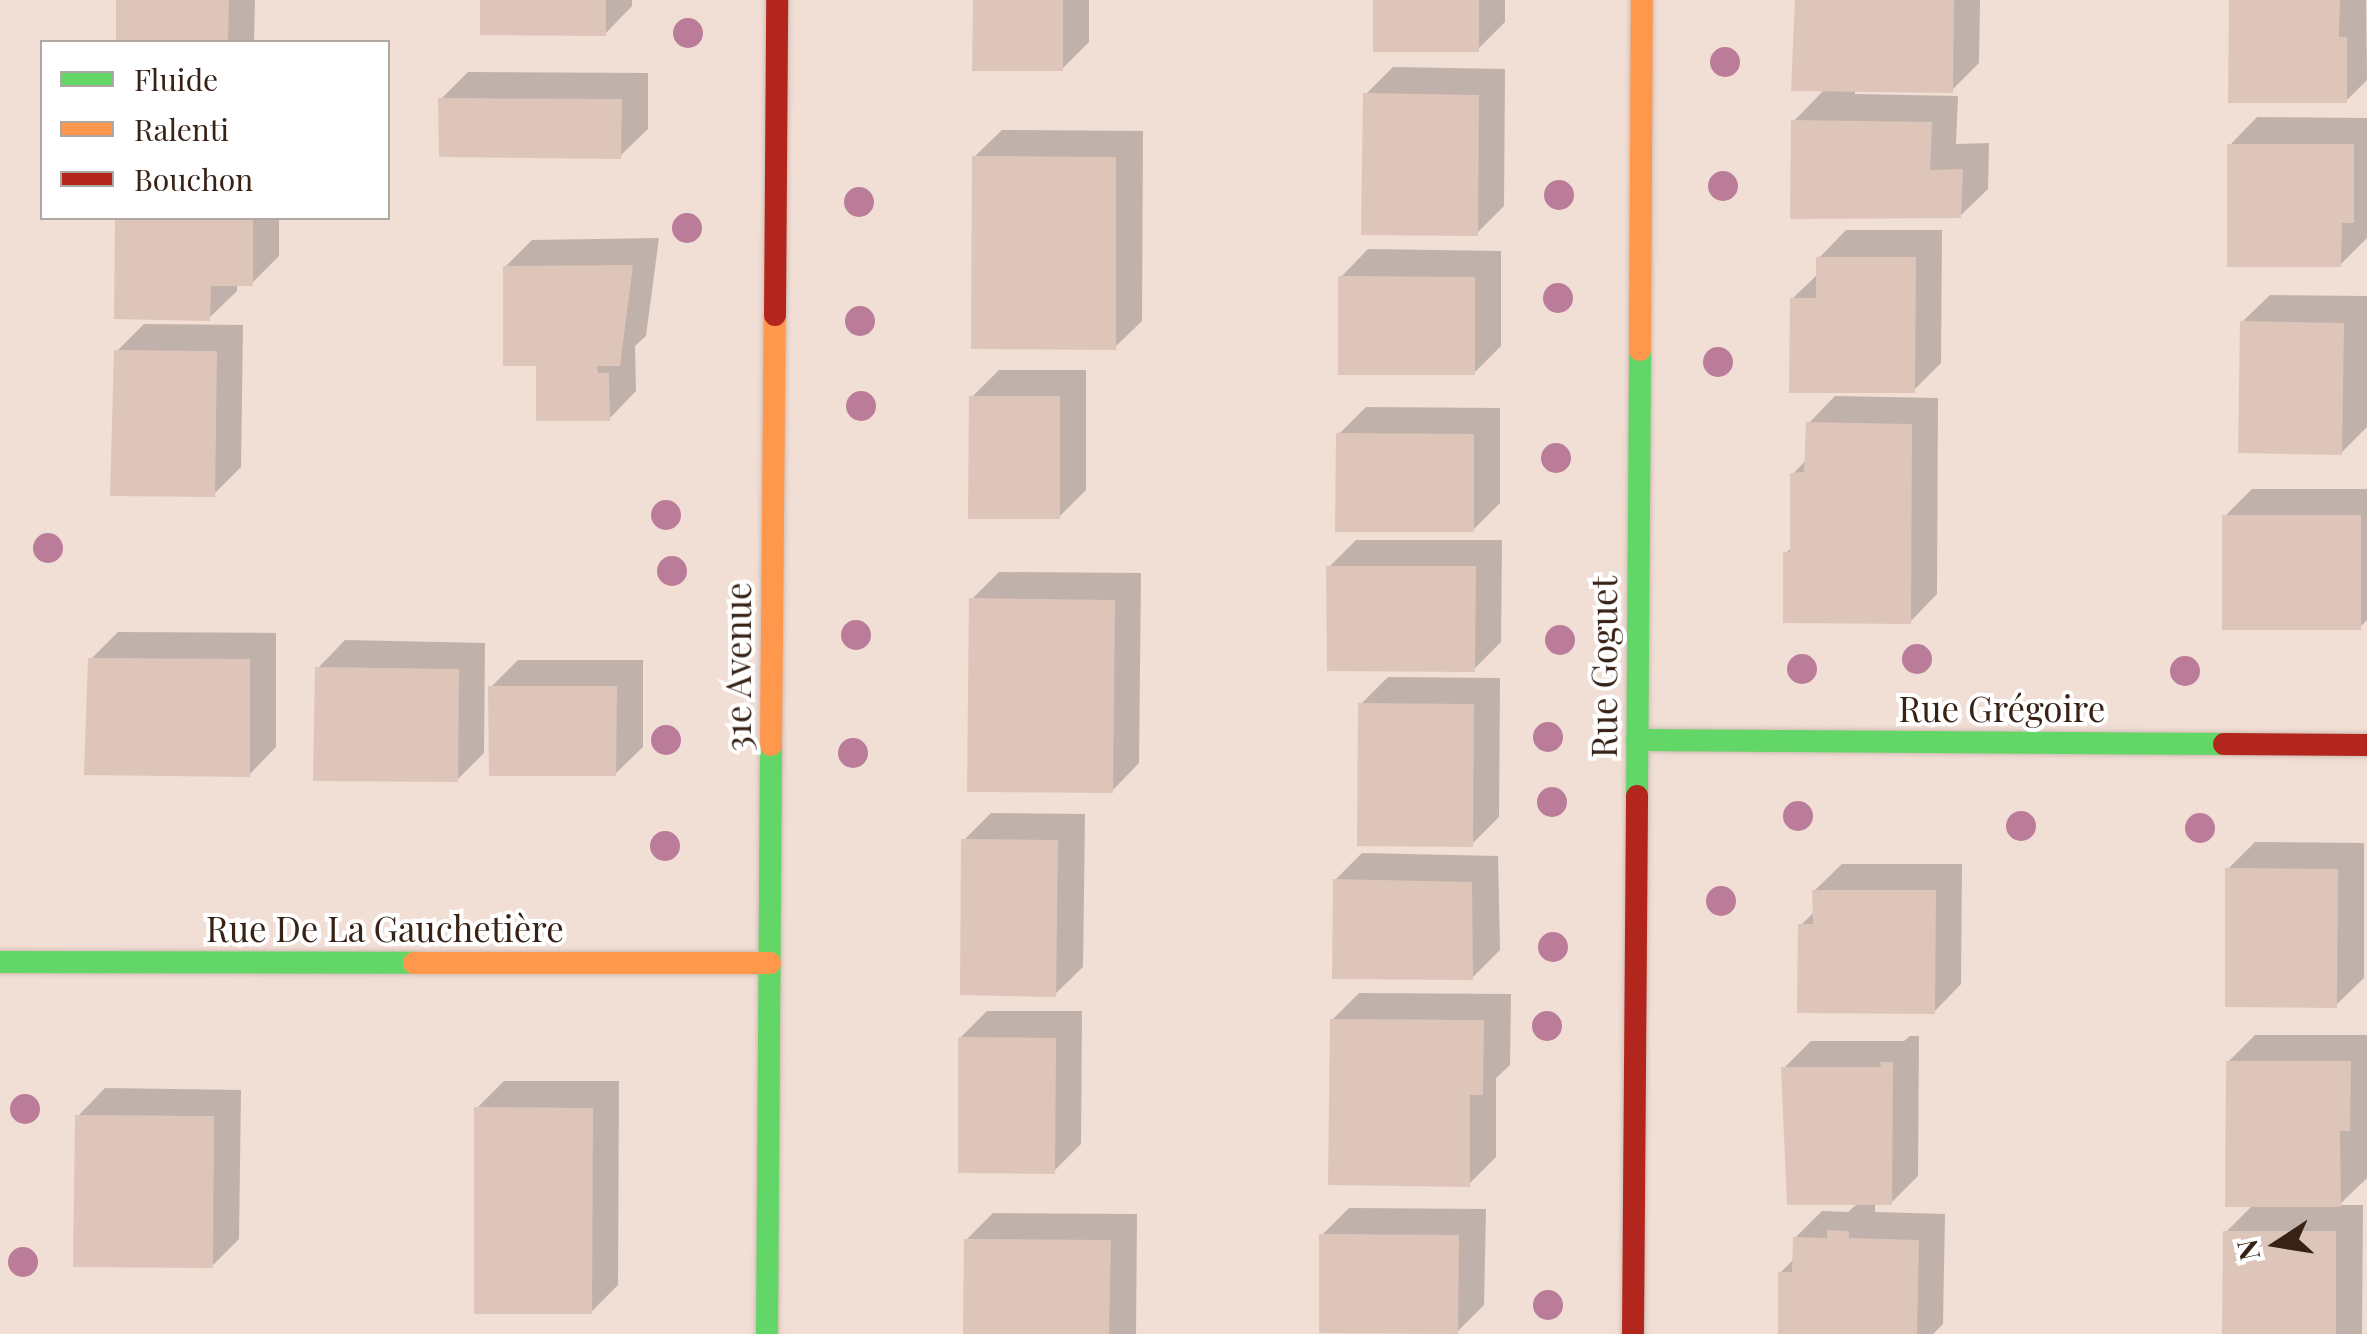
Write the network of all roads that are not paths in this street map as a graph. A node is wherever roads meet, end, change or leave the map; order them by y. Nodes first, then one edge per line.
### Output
1 (777, 0) edge
2 (1642, 0) edge
3 (1637, 740) junction
4 (2367, 745) edge
5 (0, 962) edge
6 (770, 963) junction
7 (767, 1334) edge
8 (1633, 1334) edge

1 - 6 street, 31e Avenue
2 - 3 street, Rue Goguet
3 - 4 street, Rue Grégoire
3 - 8 street, Rue Goguet
5 - 6 street, Rue De La Gauchetière
6 - 7 street, 31e Avenue

